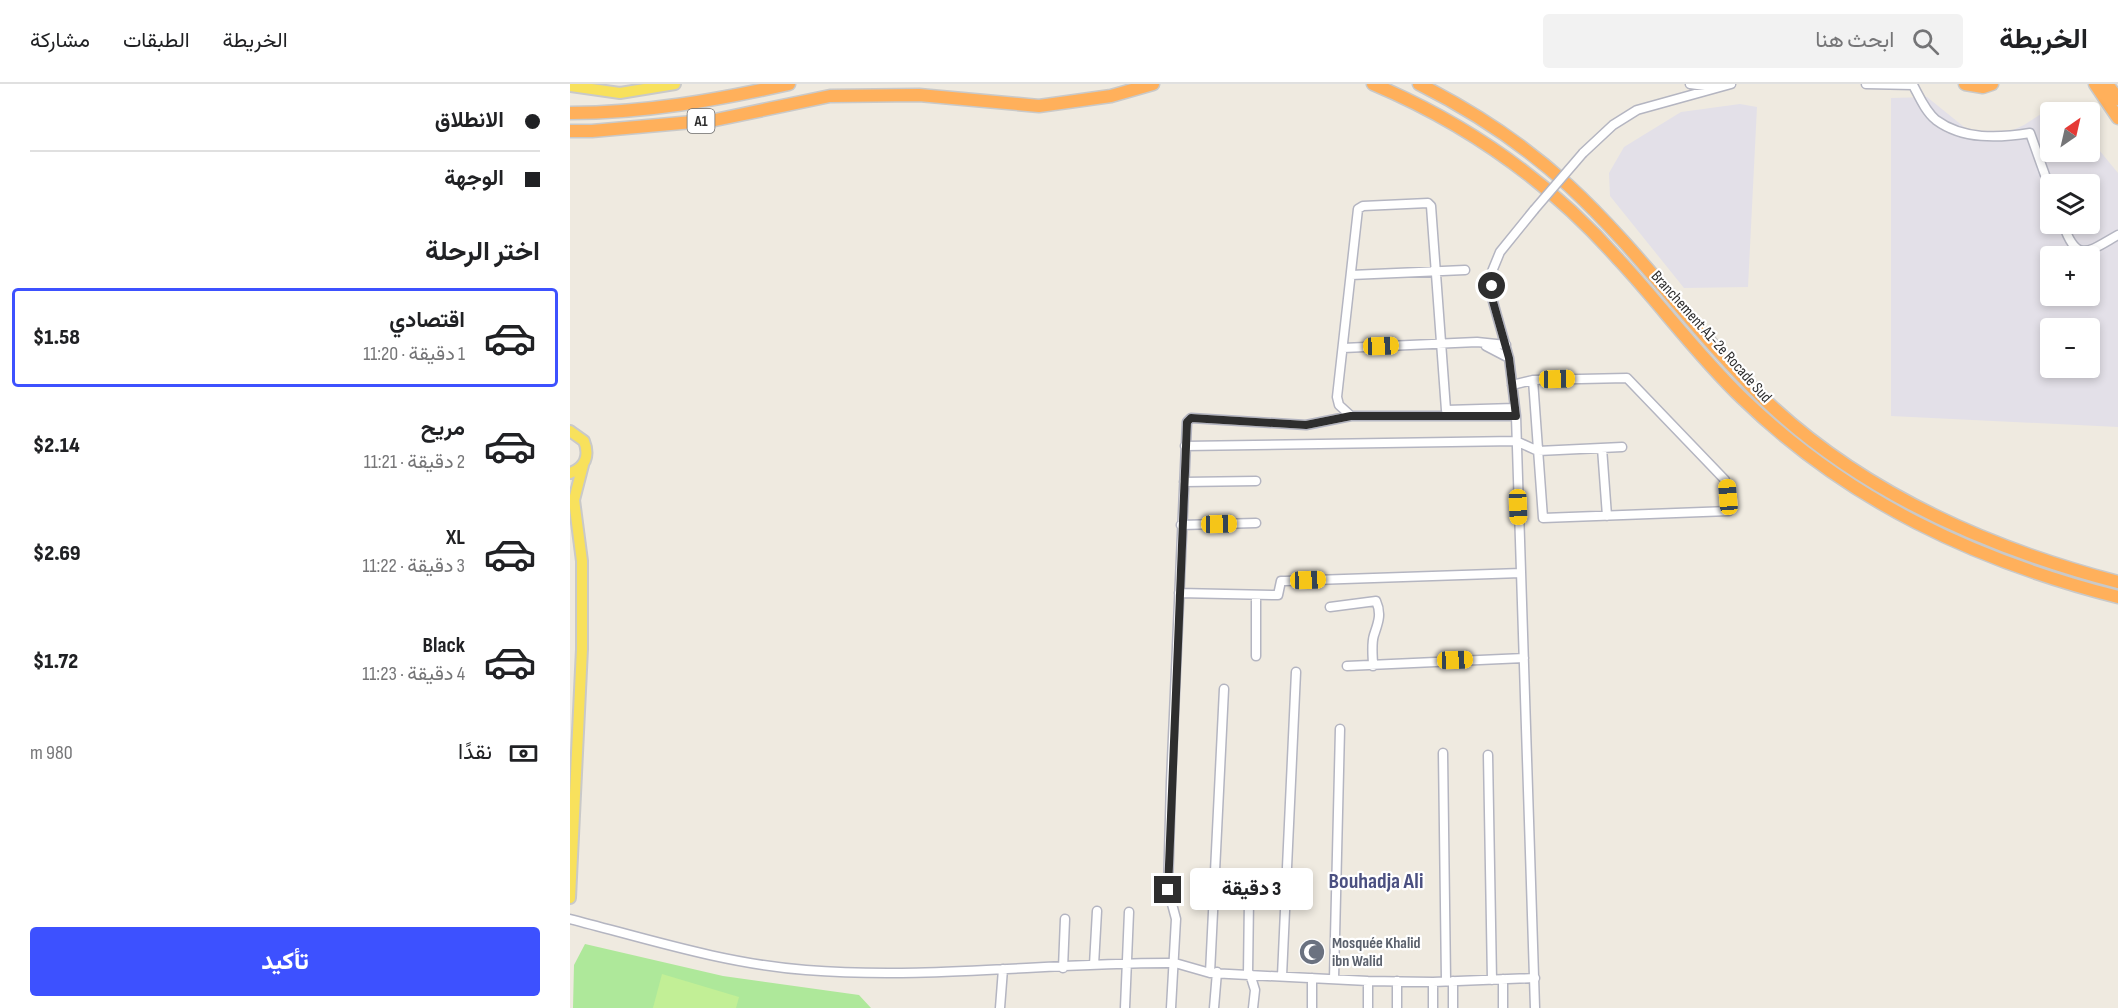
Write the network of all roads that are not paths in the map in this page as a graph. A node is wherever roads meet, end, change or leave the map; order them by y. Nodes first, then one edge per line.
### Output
1 (627, 84) edge
2 (675, 84) edge
3 (789, 84) edge
4 (879, 84) edge
5 (1153, 84) edge
6 (1373, 84) edge
7 (1419, 84) edge
8 (1690, 84) edge
9 (1731, 84) edge
10 (1866, 84) edge
11 (1965, 84) edge
12 (1992, 84) edge
13 (2095, 84) edge
14 (2107, 84) edge
15 (570, 86) edge
16 (585, 86) edge
17 (1717, 88) junction
18 (646, 90) junction
19 (830, 96) junction
20 (2118, 99) edge
21 (570, 113) edge
22 (2118, 118) edge
23 (570, 131) edge
24 (2045, 174) edge
25 (2066, 234) edge
26 (2118, 235) edge
27 (1465, 270) dead end
28 (1437, 271) junction
29 (1351, 275) junction
30 (1480, 342) junction
31 (1439, 344) junction
32 (1506, 345) junction
33 (1342, 348) junction
34 (1509, 358) junction
35 (1533, 380) junction
36 (1512, 385) junction
37 (1515, 412) junction
38 (1351, 416) junction
39 (570, 431) edge
40 (1516, 441) junction
41 (1185, 446) junction
42 (1622, 447) dead end
43 (1602, 448) junction
44 (1538, 451) junction
45 (583, 465) junction
46 (570, 473) edge
47 (1256, 481) dead end
48 (1184, 482) junction
49 (572, 497) edge
50 (1607, 516) junction
51 (1256, 523) dead end
52 (1181, 525) junction
53 (1521, 573) junction
54 (2118, 582) edge
55 (1179, 593) junction
56 (1257, 596) junction
57 (2118, 597) edge
58 (1330, 607) dead end
59 (1256, 656) dead end
60 (1524, 658) junction
61 (1347, 666) dead end
62 (1373, 666) junction
63 (1296, 672) dead end
64 (1224, 689) dead end
65 (1340, 729) dead end
66 (1443, 753) dead end
67 (1488, 755) dead end
68 (570, 898) edge
69 (1249, 898) dead end
70 (1097, 911) dead end
71 (1129, 912) dead end
72 (570, 919) edge
73 (1065, 919) dead end
74 (1127, 963) junction
75 (1175, 963) junction
76 (1094, 965) junction
77 (1063, 968) junction
78 (1003, 969) junction
79 (1214, 973) junction
80 (1249, 974) junction
81 (1282, 976) junction
82 (1312, 978) junction
83 (1535, 978) junction
84 (1334, 979) junction
85 (1503, 979) junction
86 (1492, 980) junction
87 (1368, 981) junction
88 (1397, 981) junction
89 (1450, 981) junction
90 (1433, 982) junction
91 (1000, 1008) edge
92 (1125, 1008) edge
93 (1171, 1008) edge
94 (1214, 1008) edge
95 (1253, 1008) edge
96 (1312, 1008) edge
97 (1368, 1008) edge
98 (1397, 1008) edge
99 (1433, 1008) edge
100 (1453, 1008) edge
101 (1503, 1008) edge
102 (1535, 1008) edge

1 - 18 main road
2 - 18 main road
3 - 21 highway, A1
4 - 19 highway
5 - 19 highway, A1
6 - 57 highway, Branchement A1-2e Rocade Sud
7 - 54 highway, Branchement A1-2e Rocade Sud
8 - 17 street
9 - 17 street
10 - 24 street
11 - 12 highway
13 - 22 highway
14 - 20 highway
15 - 16 main road
16 - 18 main road
17 - 32 street, bridge
19 - 23 highway, A1
25 - 26 street
27 - 28 street
28 - 29 street
28 - 29 street
28 - 31 street
29 - 33 street
30 - 31 street
30 - 32 street
30 - 34 street
31 - 33 street
31 - 37 street
32 - 34 street
33 - 38 street
34 - 36 street
35 - 36 street
35 - 44 street
35 - 50 street
36 - 37 street
37 - 38 street
37 - 40 street
38 - 41 street
39 - 45 main road
40 - 41 street
40 - 44 street
40 - 53 street
41 - 48 street
42 - 43 street
43 - 44 street
43 - 50 street
44 - 50 street
45 - 46 main road
45 - 49 main road
47 - 48 street
48 - 52 street
49 - 68 main road
51 - 52 street
52 - 55 street
53 - 56 street
53 - 60 street
55 - 56 street
55 - 75 street
56 - 59 street
58 - 62 street
60 - 62 street
60 - 83 street
61 - 62 street
63 - 81 street
64 - 79 street
65 - 84 street
66 - 89 street
67 - 86 street
69 - 80 street
70 - 76 street
71 - 74 street
72 - 78 street
73 - 77 street
74 - 75 street
74 - 76 street
74 - 92 street
75 - 79 street
75 - 93 street
76 - 77 street
77 - 78 street
78 - 91 street
79 - 80 street
79 - 94 street
80 - 81 street
80 - 95 street
81 - 82 street
82 - 84 street
82 - 96 street
83 - 85 street
83 - 102 street
84 - 87 street
85 - 86 street
85 - 101 street
86 - 89 street
87 - 88 street
87 - 97 street
88 - 90 street
88 - 98 street
89 - 90 street
89 - 100 street
90 - 99 street

